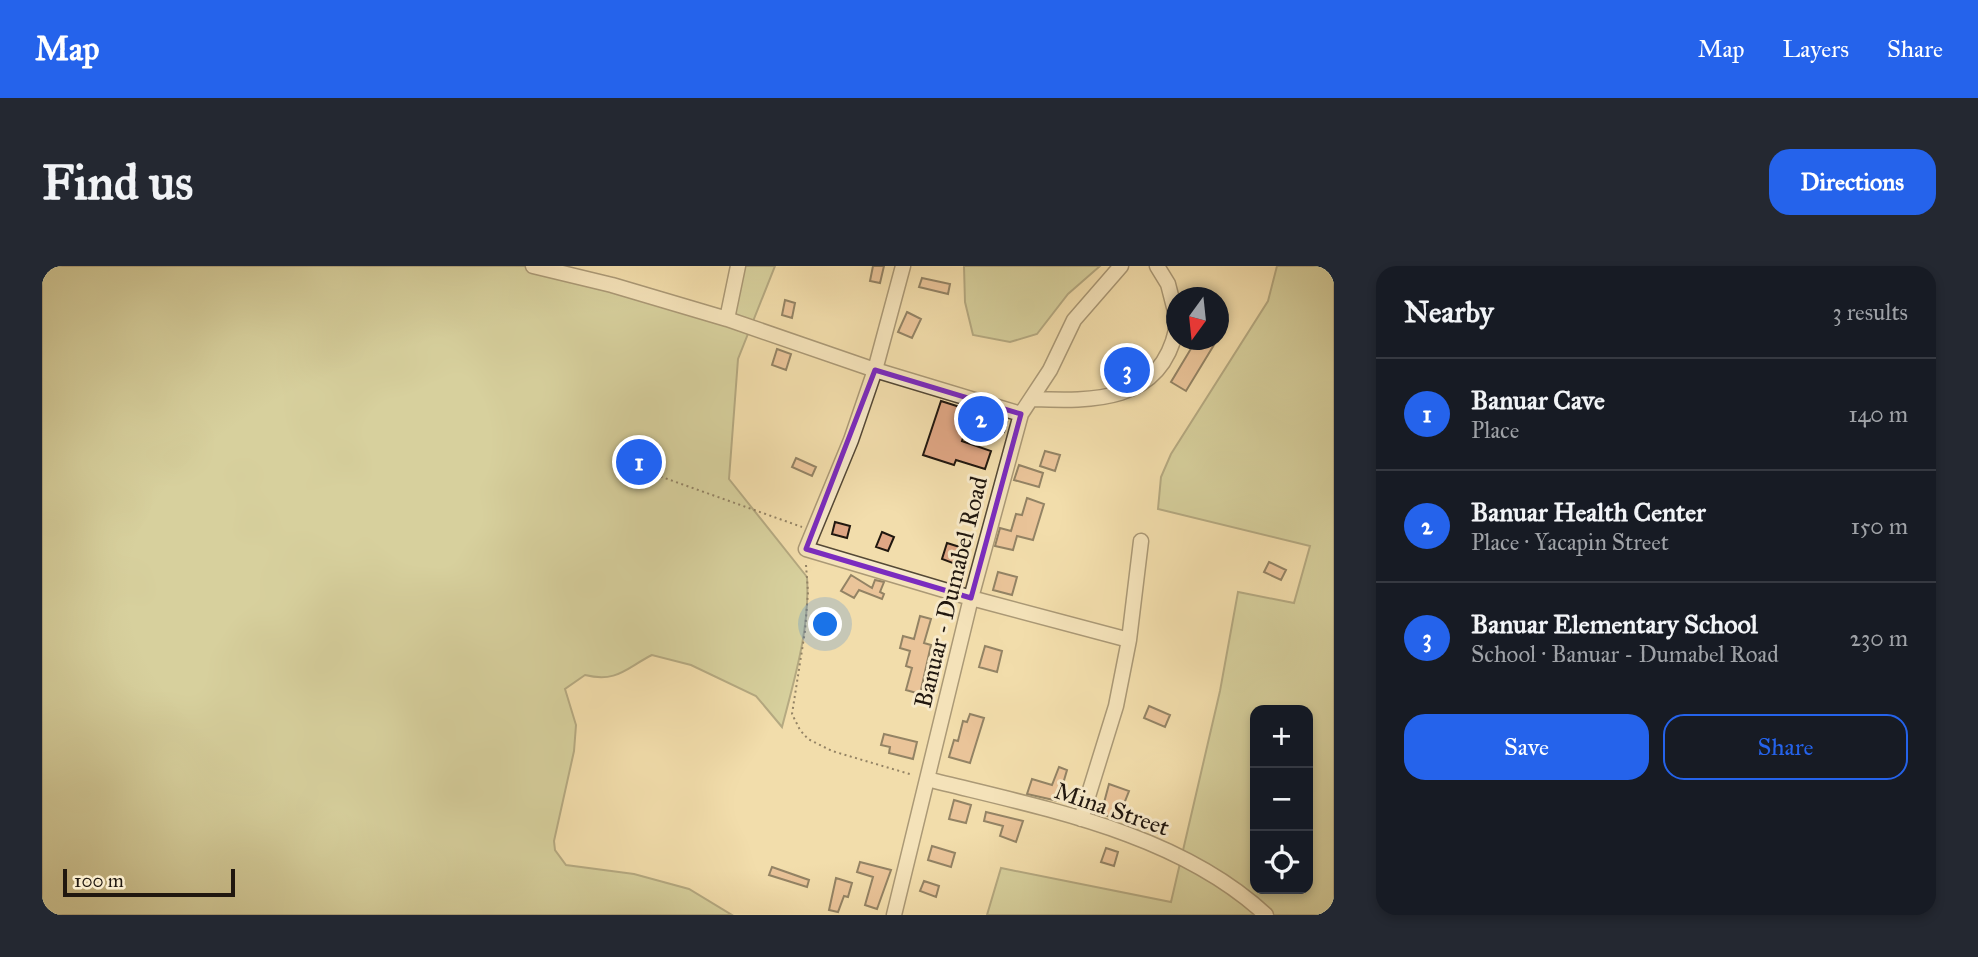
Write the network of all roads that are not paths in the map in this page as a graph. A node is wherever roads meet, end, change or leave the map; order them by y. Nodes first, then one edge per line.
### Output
1 (533, 266) edge
2 (738, 266) edge
3 (903, 266) edge
4 (1121, 266) edge
5 (1157, 266) edge
6 (1169, 287) edge
7 (727, 319) junction
8 (1170, 350) edge
9 (875, 370) junction
10 (1031, 399) junction
11 (1021, 414) junction
12 (1141, 541) dead end
13 (971, 598) junction
14 (1129, 640) junction
15 (927, 779) junction
16 (1081, 819) junction
17 (894, 915) edge
18 (1266, 915) edge

1 - 7 street
2 - 7 street
3 - 9 street
4 - 10 street, Banuar - Dumabel Road
5 - 6 street
7 - 9 street
8 - 10 street
9 - 11 street
9 - 13 street
10 - 11 street, Banuar - Dumabel Road
11 - 13 street, Banuar - Dumabel Road
12 - 14 street
13 - 14 street
13 - 15 street, Banuar - Dumabel Road
14 - 16 street
15 - 16 street, Mina Street
15 - 17 street, Banuar - Dumabel Road
16 - 18 street, Mina Street

